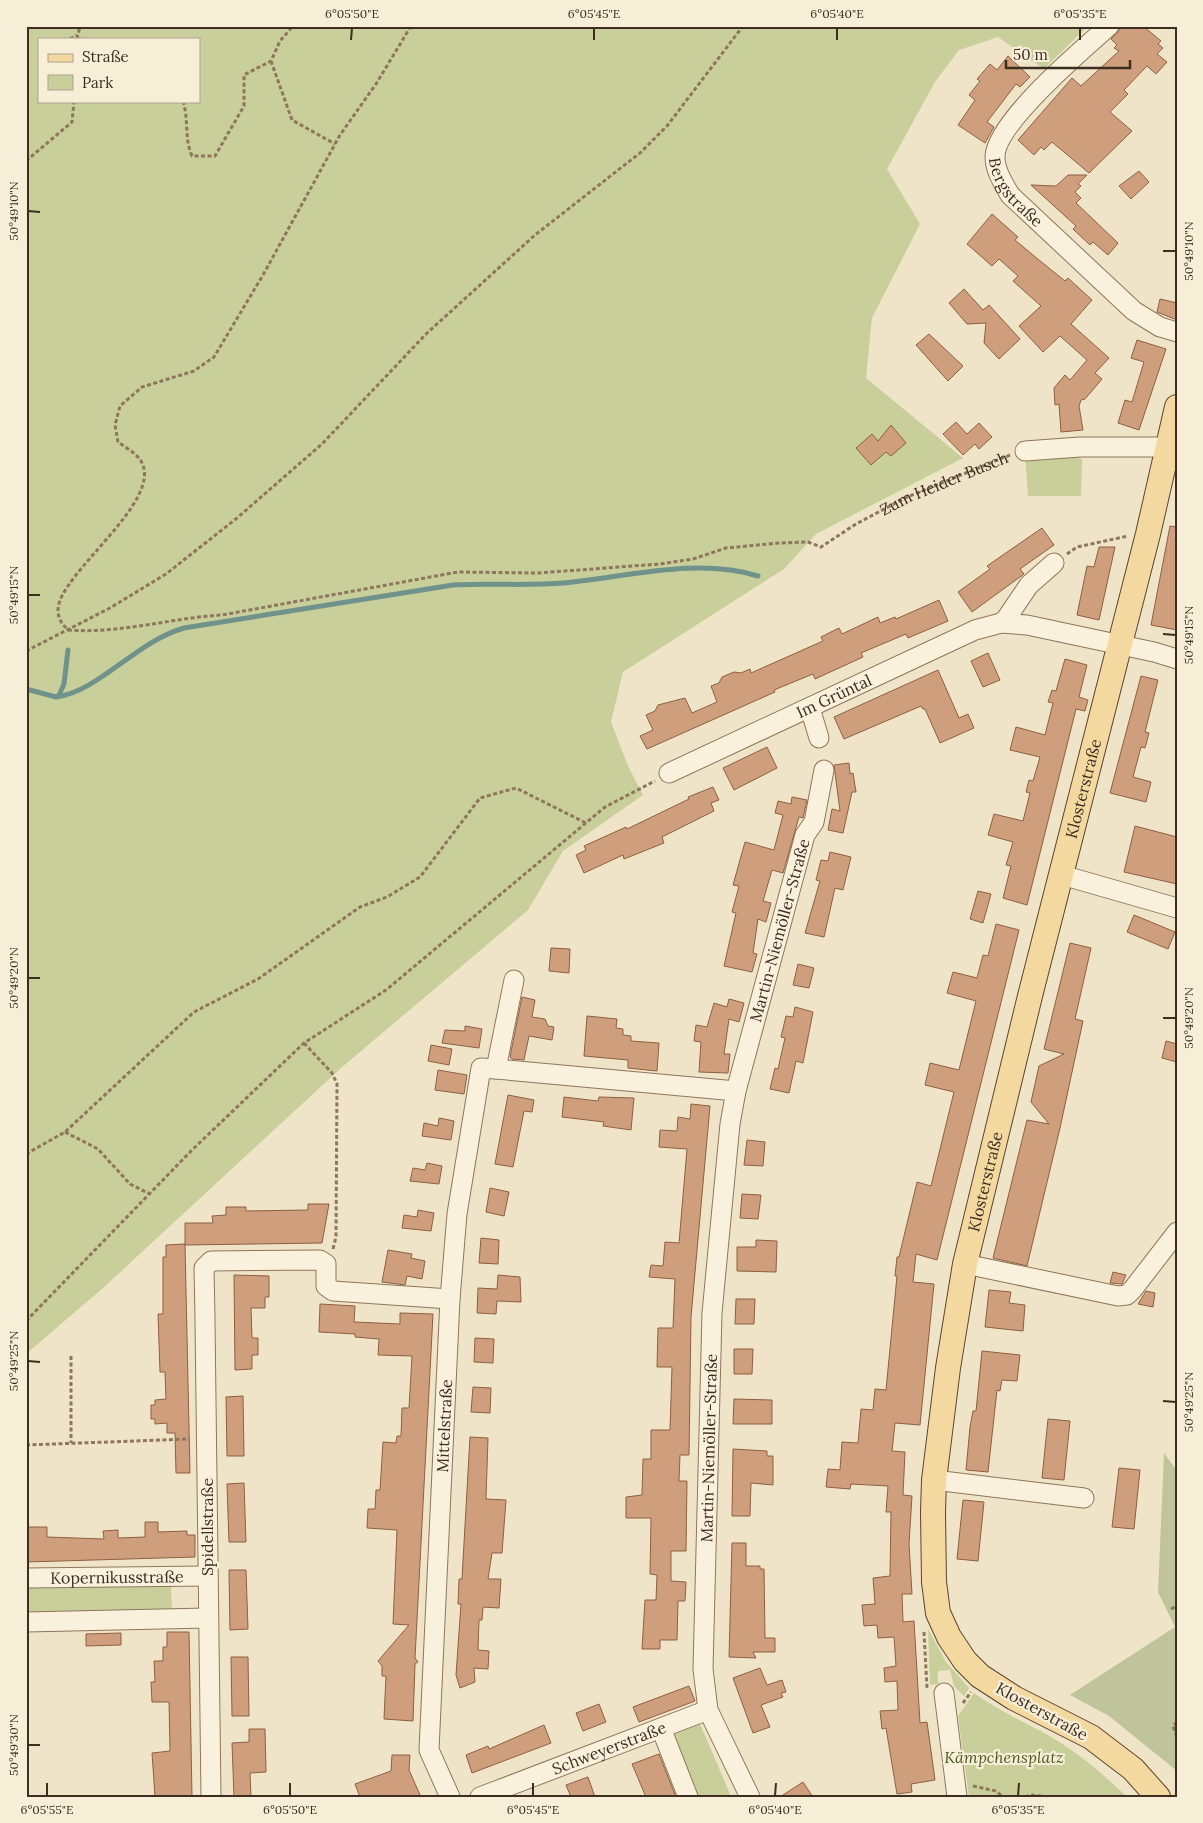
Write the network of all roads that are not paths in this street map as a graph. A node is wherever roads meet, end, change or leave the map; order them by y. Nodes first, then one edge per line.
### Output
1 (1109, 26) edge
2 (1177, 332) edge
3 (1177, 408) edge
4 (1167, 447) junction
5 (1025, 451) road end
6 (1054, 563) road end
7 (1001, 623) junction
8 (1120, 646) junction
9 (1177, 658) edge
10 (810, 708) junction
11 (819, 738) dead end
12 (824, 770) dead end
13 (669, 773) road end
14 (1062, 875) junction
15 (1177, 908) edge
16 (514, 980) dead end
17 (496, 1070) junction
18 (736, 1091) junction
19 (1177, 1232) edge
20 (965, 1264) junction
21 (450, 1300) junction
22 (934, 1480) junction
23 (1084, 1498) dead end
24 (207, 1576) junction
25 (26, 1578) edge
26 (207, 1618) junction
27 (26, 1622) edge
28 (936, 1691) road end
29 (708, 1710) junction
30 (661, 1728) junction
31 (956, 1788) edge
32 (211, 1797) edge
33 (450, 1797) edge
34 (480, 1797) edge
35 (688, 1797) edge
36 (750, 1797) edge
37 (1158, 1797) edge

1 - 2 street, Bergstraße
3 - 4 main road, Klosterstraße
4 - 5 street, Zum Heider Busch
4 - 8 main road, Klosterstraße
6 - 7 street
7 - 8 street, Im Grüntal
7 - 10 street, Im Grüntal
8 - 9 street, Im Grüntal
8 - 14 main road, Klosterstraße
10 - 11 street
10 - 13 street, Im Grüntal
12 - 18 street, Martin-Niemöller-Straße
14 - 15 street
14 - 20 main road, Klosterstraße
16 - 17 street
17 - 18 street, Mittelstraße
17 - 21 street, Mittelstraße
18 - 29 street, Martin-Niemöller-Straße
19 - 20 street
20 - 22 main road, Klosterstraße
21 - 24 street, Spidellstraße
21 - 33 street, Mittelstraße
22 - 23 street
22 - 37 main road, Klosterstraße
24 - 25 street, Kopernikusstraße
24 - 26 street, Spidellstraße
26 - 27 street
26 - 32 street, Spidellstraße
28 - 31 street
29 - 30 street, Schweyerstraße
29 - 36 street, Martin-Niemöller-Straße
30 - 34 street, Schweyerstraße
30 - 35 street

